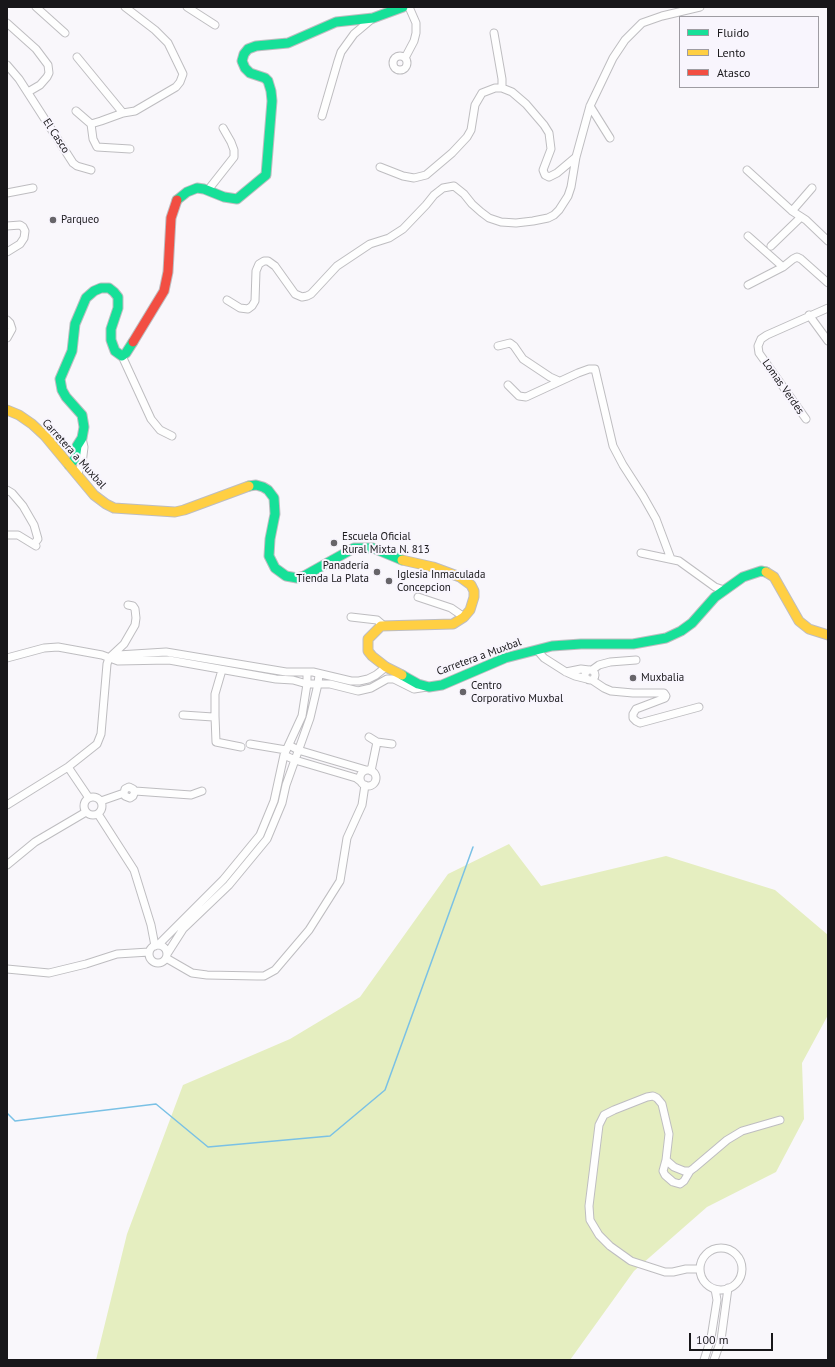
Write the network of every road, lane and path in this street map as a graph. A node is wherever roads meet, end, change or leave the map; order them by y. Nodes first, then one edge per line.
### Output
1 (36, 7) edge
2 (124, 7) edge
3 (187, 7) edge
4 (403, 7) edge
5 (409, 7) edge
6 (700, 7) edge
7 (373, 18) junction
8 (7, 23) edge
9 (215, 25) dead end
10 (494, 32) dead end
11 (65, 33) dead end
12 (77, 57) dead end
13 (405, 58) dead end
14 (7, 65) edge
15 (502, 88) junction
16 (28, 92) junction
17 (590, 106) junction
18 (76, 111) dead end
19 (123, 113) junction
20 (322, 116) dead end
21 (91, 124) junction
22 (223, 128) dead end
23 (610, 138) dead end
24 (130, 149) dead end
25 (576, 157) junction
26 (380, 167) dead end
27 (91, 170) dead end
28 (748, 170) dead end
29 (33, 188) dead end
30 (812, 188) dead end
31 (208, 190) junction
32 (7, 192) edge
33 (792, 210) junction
34 (801, 217) junction
35 (7, 226) edge
36 (748, 236) dead end
37 (828, 242) edge
38 (771, 246) dead end
39 (7, 252) edge
40 (784, 267) junction
41 (828, 282) edge
42 (748, 286) dead end
43 (227, 300) dead end
44 (828, 308) edge
45 (809, 315) junction
46 (7, 320) edge
47 (7, 338) edge
48 (828, 341) edge
49 (498, 346) dead end
50 (122, 356) junction
51 (559, 381) junction
52 (508, 385) dead end
53 (7, 410) edge
54 (806, 419) dead end
55 (172, 436) dead end
56 (82, 438) junction
57 (69, 466) junction
58 (77, 475) junction
59 (7, 490) edge
60 (7, 535) edge
61 (641, 553) dead end
62 (671, 559) junction
63 (724, 590) junction
64 (418, 597) dead end
65 (128, 605) dead end
66 (351, 617) dead end
67 (464, 617) junction
68 (384, 626) junction
69 (828, 635) edge
70 (537, 650) junction
71 (7, 658) edge
72 (109, 658) junction
73 (636, 660) dead end
74 (386, 667) junction
75 (222, 670) junction
76 (590, 670) junction
77 (308, 672) junction
78 (566, 672) junction
79 (319, 674) junction
80 (590, 679) junction
81 (307, 684) junction
82 (318, 684) junction
83 (428, 687) junction
84 (699, 708) dead end
85 (183, 715) dead end
86 (215, 716) junction
87 (369, 736) dead end
88 (377, 742) junction
89 (250, 744) dead end
90 (392, 744) dead end
91 (241, 747) dead end
92 (286, 750) junction
93 (298, 750) junction
94 (295, 760) junction
95 (68, 767) junction
96 (368, 770) junction
97 (362, 783) junction
98 (202, 791) dead end
99 (88, 798) junction
100 (101, 802) junction
101 (7, 805) edge
102 (86, 812) junction
103 (98, 814) junction
104 (7, 865) edge
105 (156, 945) junction
106 (149, 952) junction
107 (167, 956) junction
108 (7, 968) edge
109 (780, 1120) dead end
110 (666, 1160) junction
111 (690, 1171) junction
112 (700, 1269) junction
113 (728, 1288) junction
114 (715, 1289) junction
115 (704, 1360) edge
116 (714, 1360) edge

1 - 11 street
2 - 19 street
3 - 9 street
4 - 7 main road
5 - 13 street
6 - 17 street
7 - 20 street
7 - 31 main road
8 - 16 street
10 - 15 street
12 - 19 street
14 - 16 street, El Casco
15 - 25 street
15 - 26 street
16 - 27 street, El Casco
17 - 23 street
17 - 25 street
18 - 21 street
19 - 21 street
21 - 24 street
22 - 31 street
25 - 43 street
28 - 33 street
29 - 32 street
30 - 33 street
31 - 50 main road
33 - 34 street
34 - 37 street
34 - 38 street
35 - 39 street
36 - 40 street
40 - 41 street
40 - 42 street
44 - 45 street, Lomas Verdes
45 - 48 street
45 - 54 street, Lomas Verdes
46 - 47 street
49 - 51 street
50 - 55 street
50 - 56 main road
51 - 52 street
51 - 62 street
53 - 57 main road, Carretera a Muxbal
56 - 57 main road
56 - 58 street
57 - 58 main road, Carretera a Muxbal
58 - 67 main road, Carretera a Muxbal
59 - 60 street
61 - 62 street
62 - 63 street
63 - 69 main road, Carretera a Muxbal
63 - 70 main road, Carretera a Muxbal
64 - 67 street
65 - 72 street
66 - 68 street
67 - 68 main road
68 - 74 main road, Carretera a Muxbal
70 - 78 street
70 - 83 main road, Carretera a Muxbal
71 - 72 street
72 - 75 street
72 - 77 street
72 - 95 street
73 - 76 street
74 - 79 street
74 - 83 main road, Carretera a Muxbal
75 - 81 street
75 - 86 street
76 - 78 street
76 - 80 street
77 - 79 street
77 - 81 street
78 - 80 street
79 - 82 street
80 - 84 street
81 - 82 street
81 - 92 street
82 - 83 street
82 - 93 street
85 - 86 street
86 - 91 street
87 - 88 street
88 - 90 street
88 - 96 street
89 - 92 street
92 - 93 street
92 - 94 street
92 - 105 street
93 - 94 street
93 - 96 street
94 - 97 street
94 - 107 street
95 - 99 street
95 - 101 street
96 - 97 street
96 - 97 street
97 - 107 street
98 - 100 street
99 - 100 street
99 - 102 street
100 - 103 street
102 - 103 street
102 - 104 street
103 - 105 street
105 - 106 street
105 - 107 street
106 - 107 street
106 - 108 street
109 - 111 street
110 - 111 street
110 - 111 street
110 - 112 street
112 - 113 street
112 - 114 street
113 - 114 street
113 - 116 street
114 - 115 street

